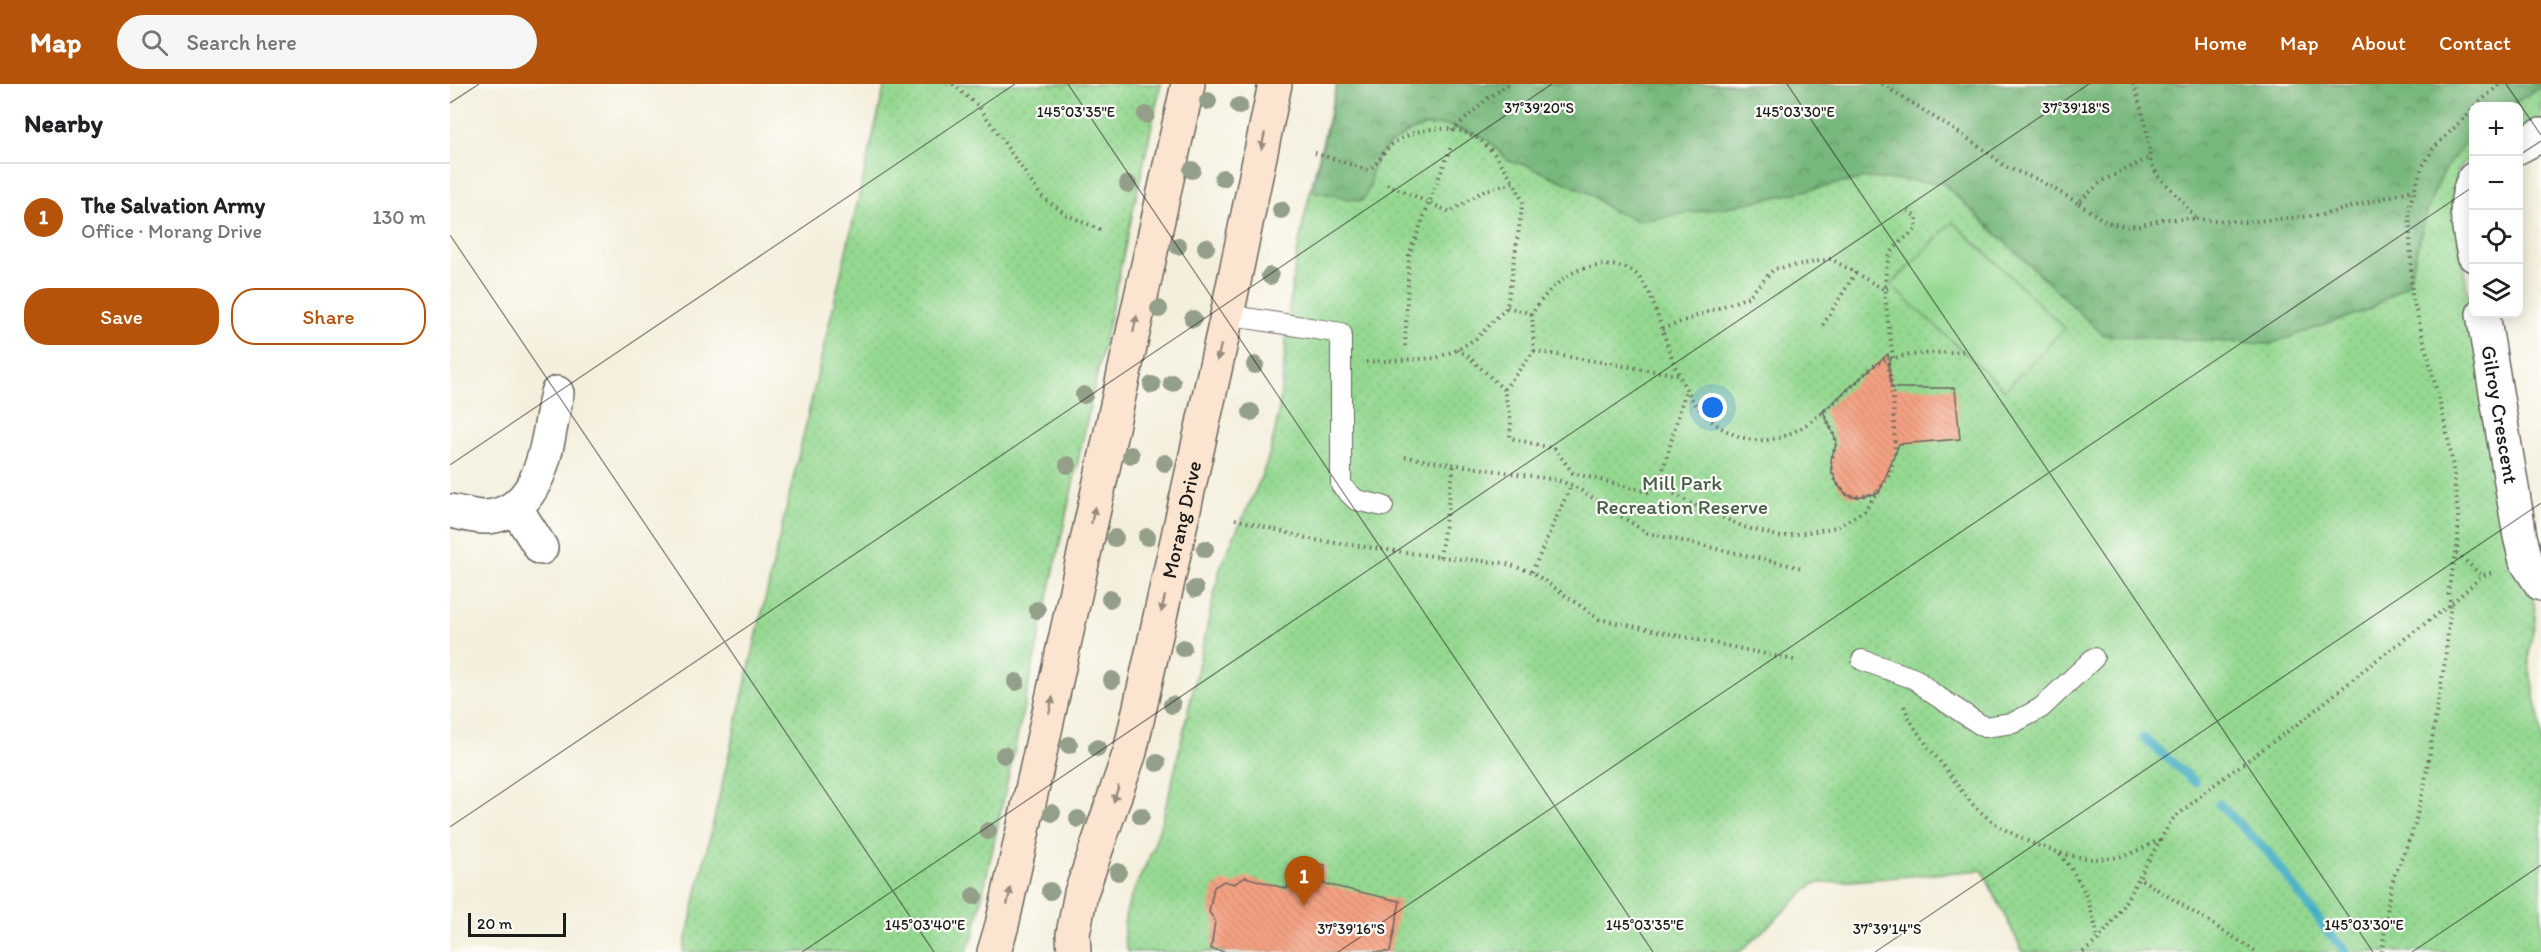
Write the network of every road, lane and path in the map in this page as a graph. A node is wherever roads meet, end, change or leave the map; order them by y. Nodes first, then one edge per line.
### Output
1 (953, 84) edge
2 (1188, 84) edge
3 (1275, 84) edge
4 (1509, 84) edge
5 (1882, 84) edge
6 (2134, 84) edge
7 (2500, 84) edge
8 (2480, 102) edge
9 (2469, 112) edge
10 (1452, 131) junction
11 (2541, 135) edge
12 (1452, 144) dead end
13 (2523, 144) edge
14 (1316, 153) dead end
15 (2149, 158) junction
16 (1514, 182) junction
17 (1387, 184) dead end
18 (2413, 190) junction
19 (2469, 190) edge
20 (1430, 202) junction
21 (2078, 203) junction
22 (1908, 211) dead end
23 (2196, 219) junction
24 (2469, 226) edge
25 (1103, 231) dead end
26 (1856, 272) junction
27 (1891, 285) dead end
28 (1885, 290) junction
29 (1507, 307) junction
30 (1532, 314) junction
31 (1227, 315) junction
32 (2484, 318) edge
33 (1823, 325) dead end
34 (1662, 329) junction
35 (1405, 346) dead end
36 (1457, 350) junction
37 (1534, 351) junction
38 (1964, 351) dead end
39 (1891, 359) junction
40 (1362, 362) dead end
41 (1679, 375) junction
42 (1686, 389) junction
43 (1504, 390) junction
44 (557, 393) dead end
45 (1823, 411) junction
46 (1405, 457) dead end
47 (1454, 465) junction
48 (1659, 484) junction
49 (1571, 485) junction
50 (1879, 493) junction
51 (1383, 506) dead end
52 (515, 507) junction
53 (450, 511) edge
54 (1235, 519) dead end
55 (541, 548) dead end
56 (2457, 553) junction
57 (1440, 557) junction
58 (1803, 568) dead end
59 (2534, 572) edge
60 (1532, 573) junction
61 (2482, 576) junction
62 (2451, 604) junction
63 (2094, 658) dead end
64 (1794, 660) dead end
65 (1862, 660) dead end
66 (1903, 702) dead end
67 (2160, 840) junction
68 (2060, 854) junction
69 (2139, 878) junction
70 (2099, 941) junction
71 (994, 952) edge
72 (1074, 952) edge
73 (2082, 952) edge
74 (2258, 952) edge
75 (2382, 952) edge

1 - 25 path
71 -> 2 main road
3 -> 31 main road, Morang Drive
4 - 10 path
5 - 21 path
6 - 15 path
7 - 8 path
9 - 18 path
10 - 14 path
10 - 16 path
11 - 13 street
12 - 20 path
15 - 21 path
15 - 23 path
16 - 20 path
16 - 29 path
17 - 20 path
18 - 23 path
18 - 56 path
19 - 24 street
20 - 35 path
21 - 23 path
22 - 28 path
26 - 28 path
26 - 33 path
26 - 34 path
27 - 28 path
28 - 39 path
29 - 30 path
29 - 36 path
30 - 34 path
30 - 37 path
31 - 51 lane
31 -> 72 main road, Morang Drive
32 - 59 street, Gilroy Crescent
34 - 41 path
36 - 40 path
36 - 43 path
37 - 41 path
37 - 43 path
38 - 39 path
39 - 45 path
39 - 50 path
41 - 42 path
42 - 45 path
42 - 48 path
43 - 48 path
44 - 52 street
45 - 50 path
46 - 47 path
47 - 49 path
47 - 57 path
48 - 50 path
49 - 58 path
49 - 60 path
52 - 53 street
52 - 55 street
54 - 57 path
56 - 61 path
56 - 62 path
57 - 60 path
59 - 61 path
60 - 64 path
61 - 62 path
62 - 67 path
62 - 75 path
63 - 65 lane
66 - 68 path
67 - 68 path
67 - 69 path
68 - 70 path
69 - 70 path
69 - 74 path
70 - 73 path

